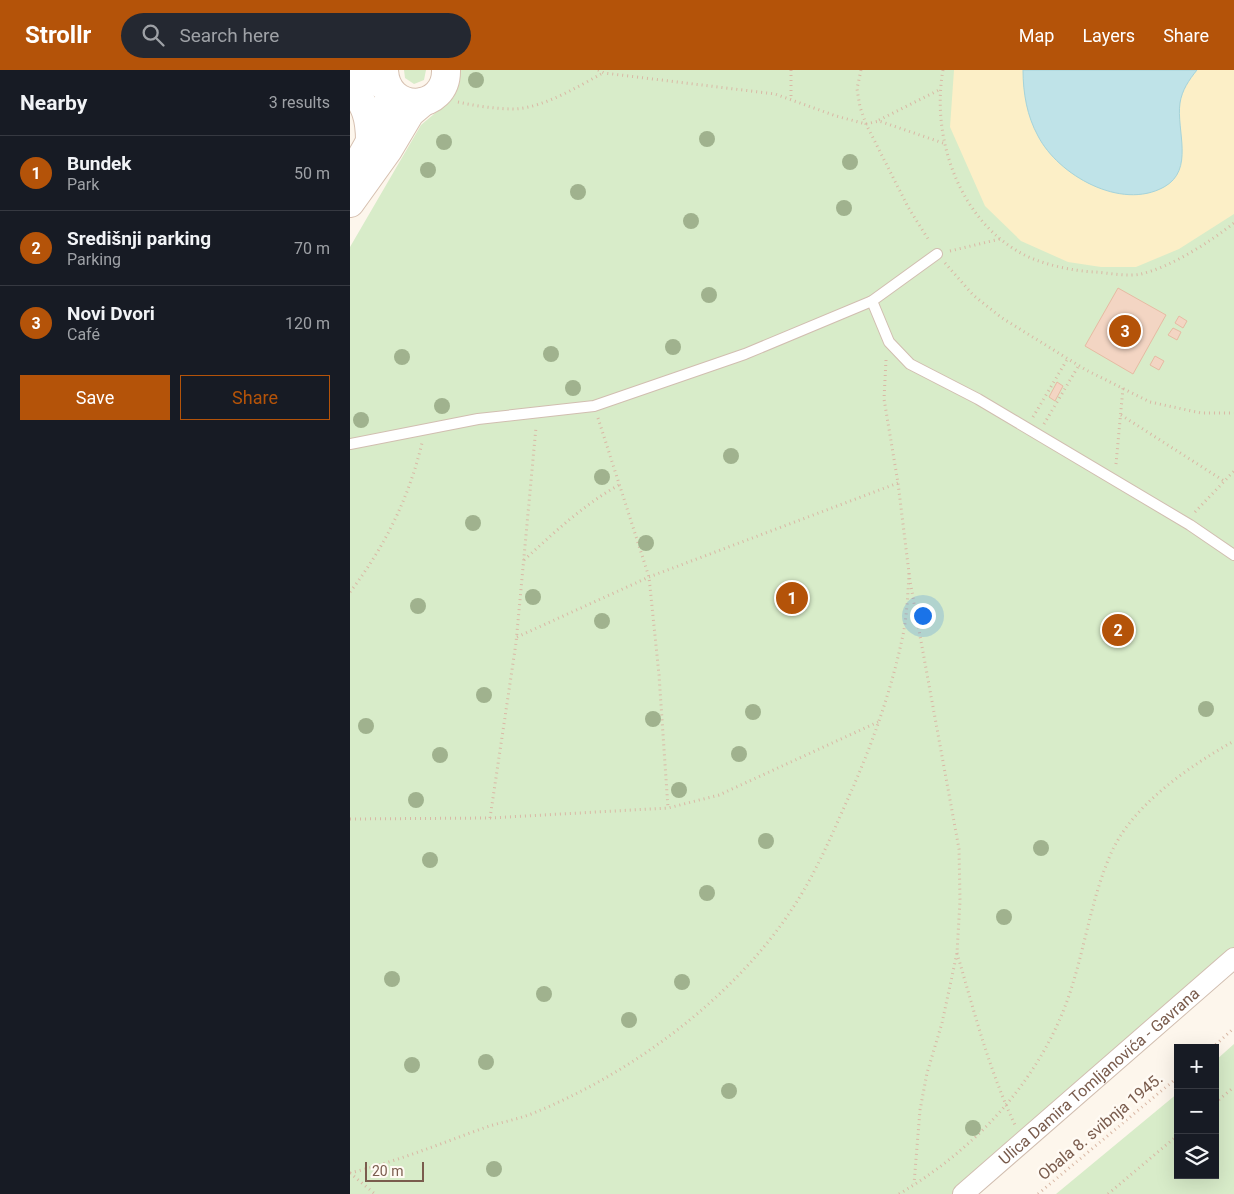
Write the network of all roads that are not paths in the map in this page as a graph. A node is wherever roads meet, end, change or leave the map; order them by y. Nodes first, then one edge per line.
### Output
1 (360, 70) edge
2 (446, 70) edge
3 (388, 84) edge
4 (350, 88) edge
5 (423, 102) junction
6 (370, 141) junction
7 (350, 177) edge
8 (350, 203) edge
9 (937, 254) road end
10 (872, 302) junction
11 (350, 444) edge
12 (1234, 555) edge
13 (1234, 958) edge
14 (963, 1194) edge

1 - 3 street
2 - 5 street
3 - 5 street
3 - 6 street
4 - 6 street
5 - 8 street
6 - 7 street
9 - 10 lane
10 - 11 lane
10 - 12 lane
13 - 14 street, Ulica Damira Tomljanovića - Gavrana

